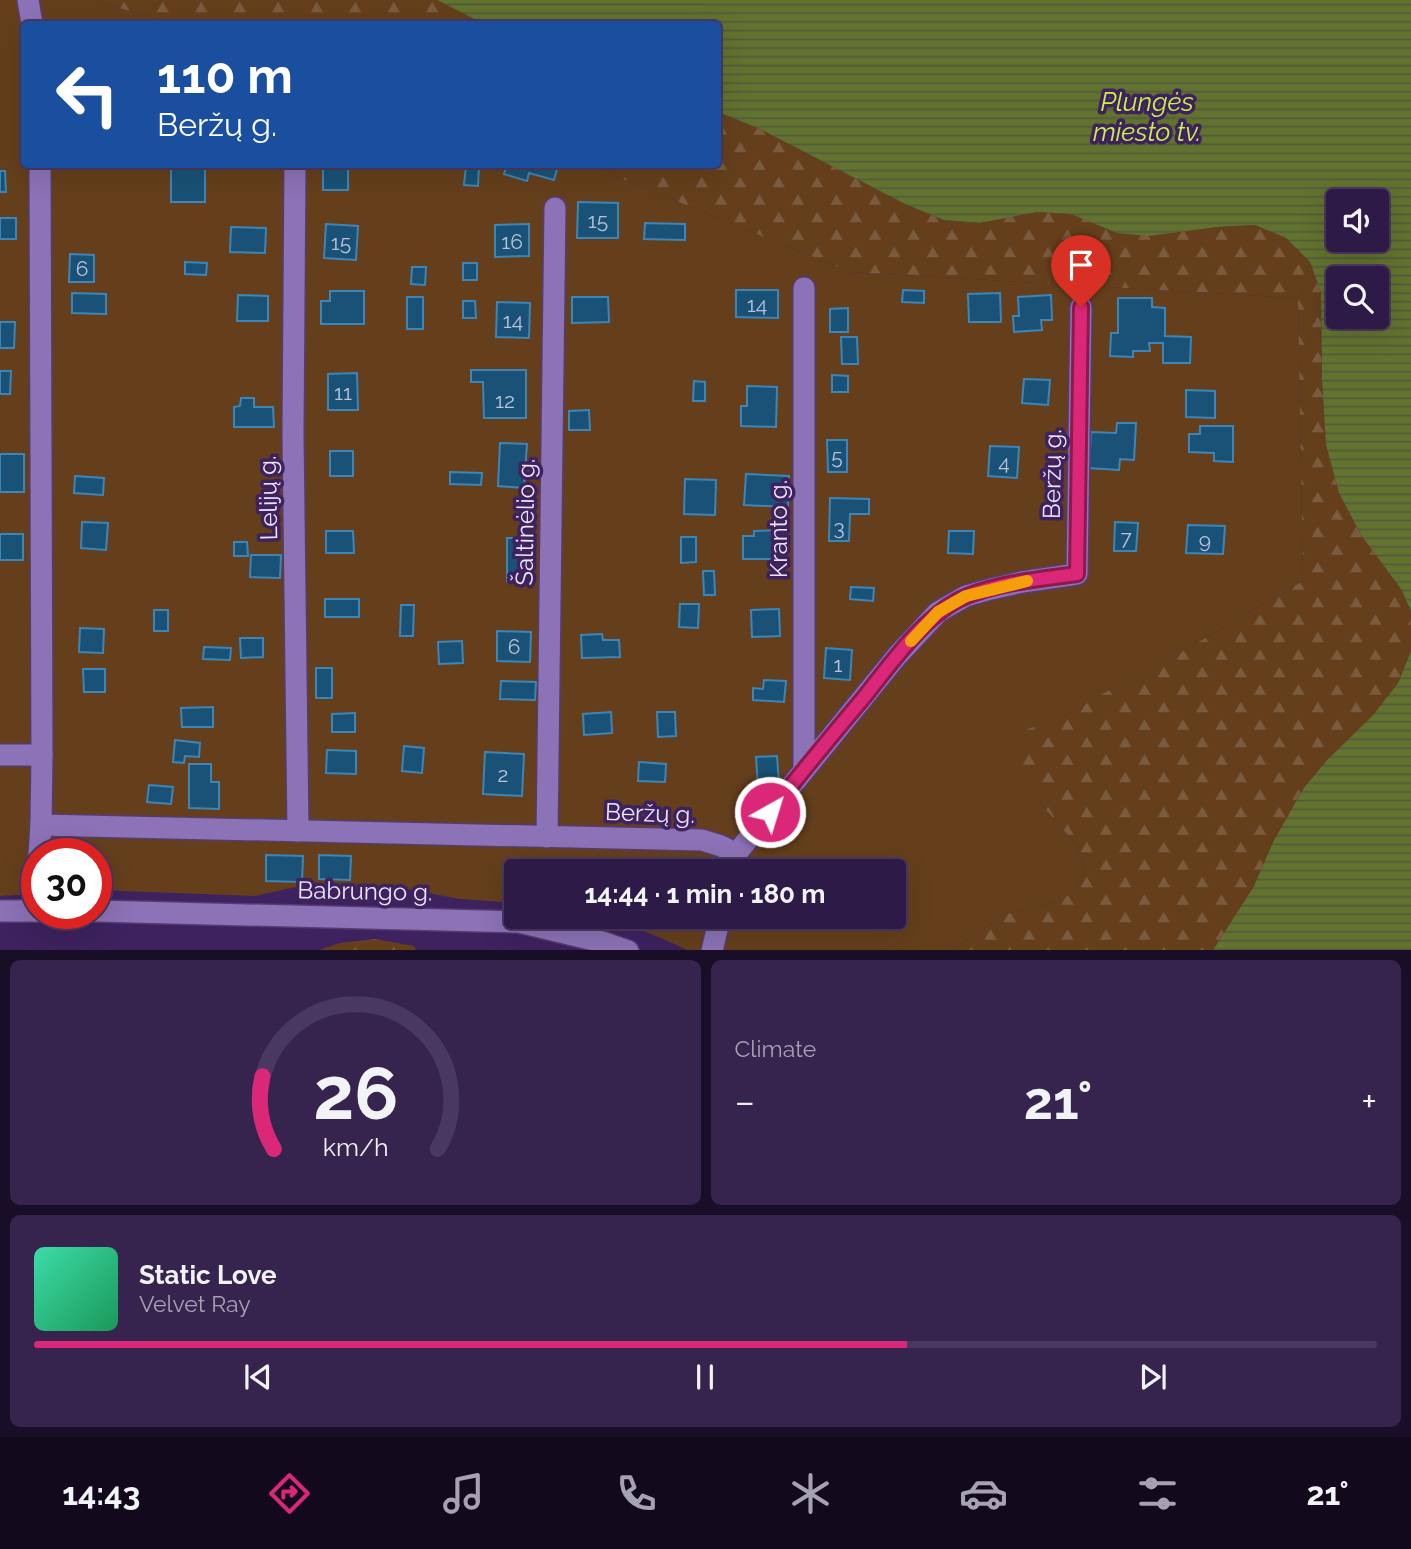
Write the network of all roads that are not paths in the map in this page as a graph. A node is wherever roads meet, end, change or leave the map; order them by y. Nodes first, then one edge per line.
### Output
1 (28, 0) edge
2 (32, 21) edge
3 (40, 168) edge
4 (295, 168) edge
5 (555, 208) dead end
6 (804, 288) dead end
7 (1081, 307) dead end
8 (0, 755) edge
9 (42, 755) junction
10 (804, 769) junction
11 (41, 825) junction
12 (298, 831) junction
13 (547, 837) junction
14 (40, 838) edge
15 (731, 859) edge
16 (737, 859) edge
17 (0, 911) edge
18 (21, 911) edge
19 (112, 911) edge
20 (717, 929) edge
21 (628, 950) edge
22 (712, 950) edge

1 - 2 street
3 - 9 street
4 - 12 street, Lelijų g.
5 - 13 street, Šaltinėlio g.
6 - 10 street, Kranto g.
7 - 10 street, Beržų g.
8 - 9 street
9 - 11 street
10 - 16 street, Beržų g.
11 - 12 street, Beržų g.
11 - 14 street
12 - 13 street, Beržų g.
13 - 15 street, Beržų g.
17 - 18 street
19 - 21 street, Babrungo g.
20 - 22 street

